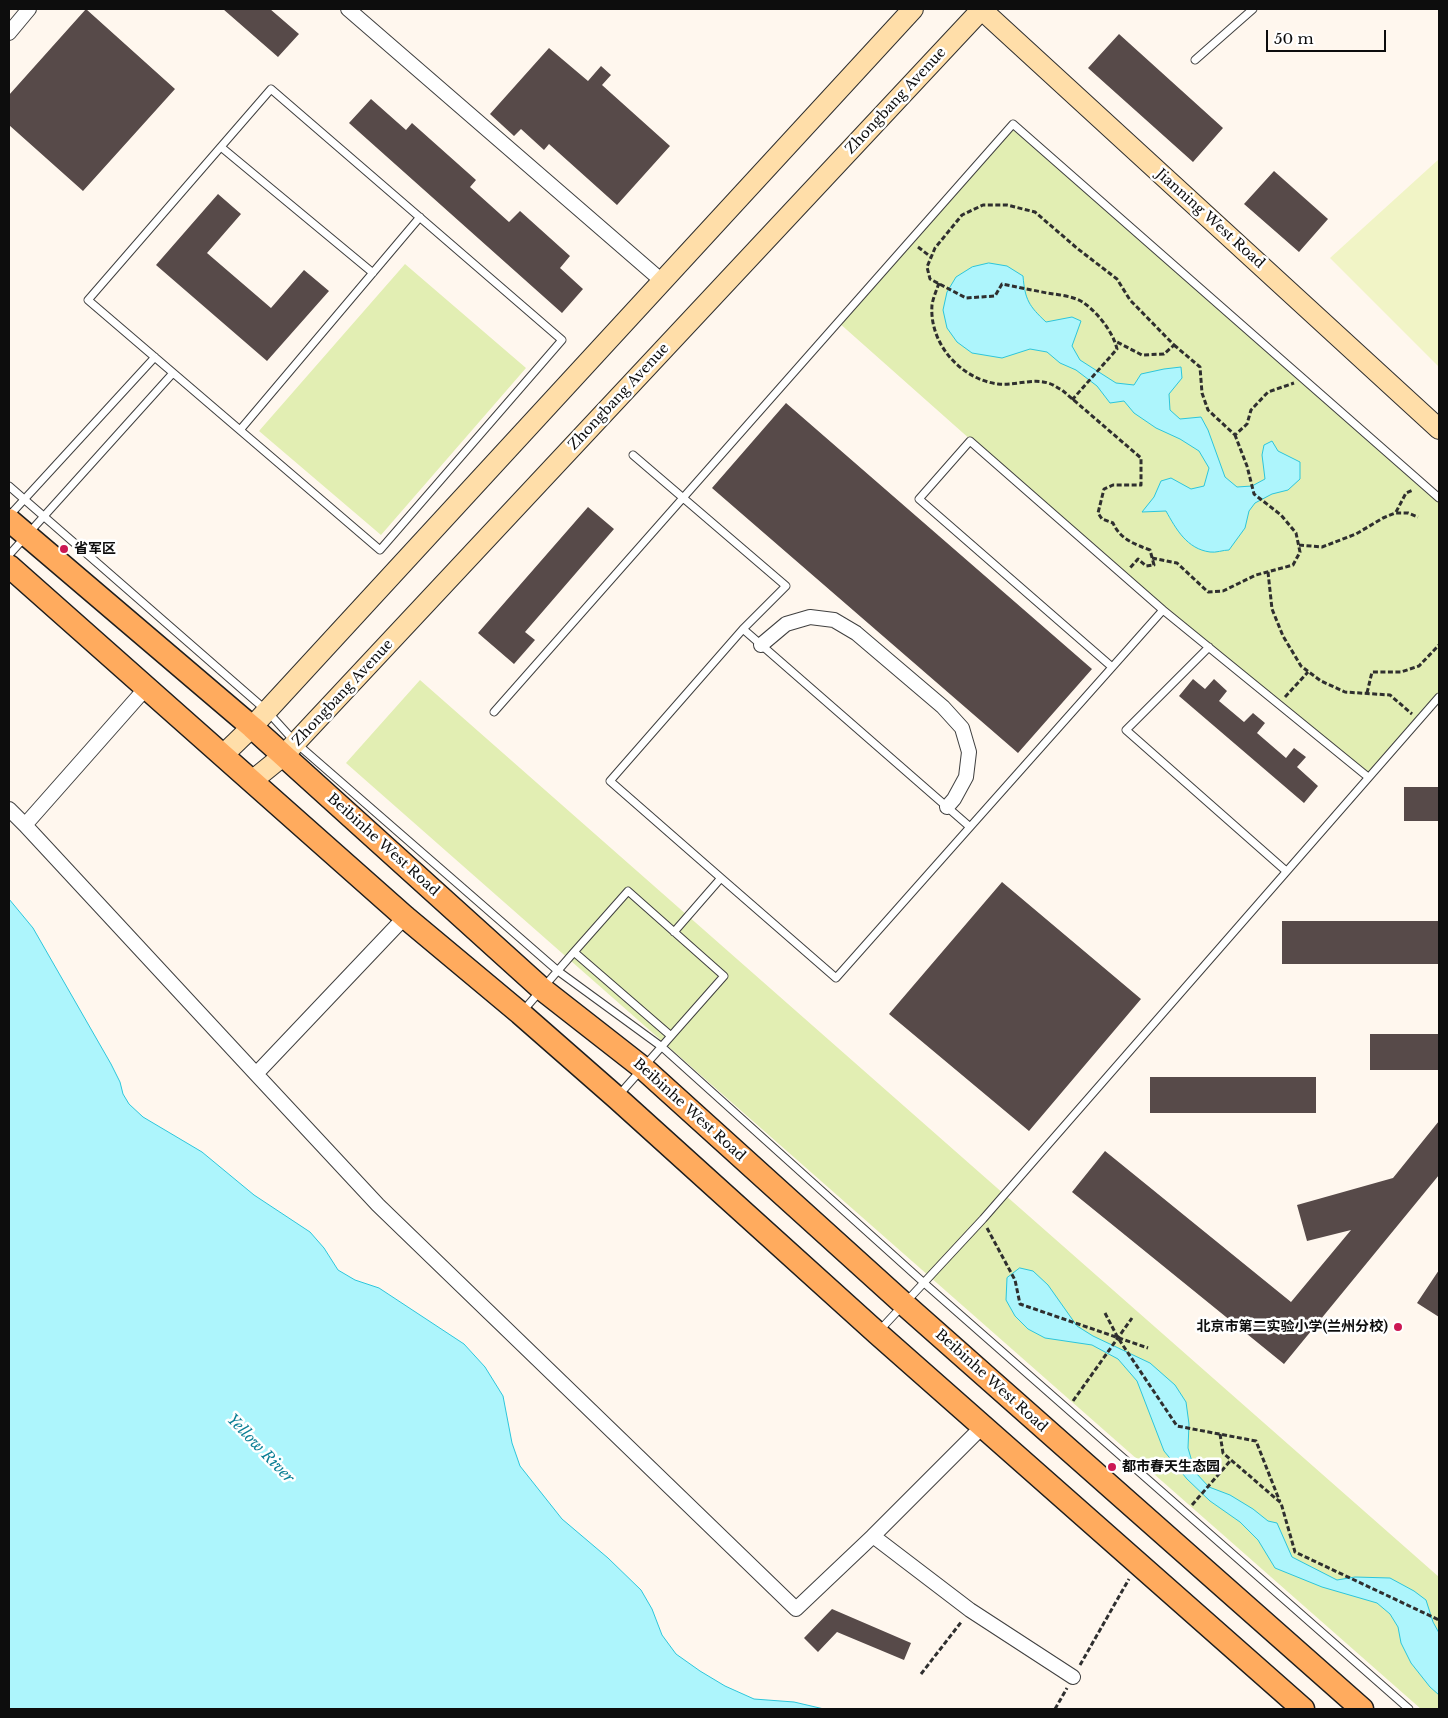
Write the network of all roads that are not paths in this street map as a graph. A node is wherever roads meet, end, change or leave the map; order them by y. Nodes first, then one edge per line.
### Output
1 (29, 9) edge
2 (348, 9) edge
3 (913, 9) edge
4 (981, 9) edge
5 (1253, 9) edge
6 (9, 33) edge
7 (1195, 60) dead end
8 (221, 147) junction
9 (420, 217) junction
10 (373, 273) junction
11 (662, 282) junction
12 (155, 357) junction
13 (173, 373) junction
14 (1439, 429) edge
15 (240, 430) junction
16 (633, 456) dead end
17 (9, 486) edge
18 (683, 498) junction
19 (1439, 498) edge
20 (24, 500) junction
21 (9, 516) edge
22 (43, 516) junction
23 (9, 520) edge
24 (26, 535) junction
25 (9, 555) edge
26 (9, 566) edge
27 (1163, 610) junction
28 (743, 630) junction
29 (761, 645) junction
30 (1208, 647) junction
31 (1112, 667) junction
32 (146, 688) junction
33 (1439, 697) edge
34 (494, 712) dead end
35 (260, 719) junction
36 (290, 749) junction
37 (223, 755) junction
38 (1368, 777) junction
39 (252, 781) junction
40 (947, 807) junction
41 (9, 809) edge
42 (25, 825) junction
43 (970, 827) junction
44 (1286, 871) junction
45 (721, 878) junction
46 (405, 916) junction
47 (674, 932) junction
48 (574, 952) junction
49 (558, 971) junction
50 (542, 989) junction
51 (520, 1013) junction
52 (671, 1036) junction
53 (662, 1046) junction
54 (643, 1068) junction
55 (256, 1074) junction
56 (617, 1098) junction
57 (923, 1282) junction
58 (904, 1304) junction
59 (877, 1333) junction
60 (982, 1426) junction
61 (873, 1536) junction
62 (1072, 1677) road end
63 (1303, 1709) edge
64 (1362, 1709) edge
65 (1409, 1709) edge

1 - 6 street
2 - 11 street
3 - 11 main road
4 - 14 main road, Jianning West Road
4 - 36 main road, Zhongbang Avenue
5 - 7 lane
8 - 9 lane
8 - 10 lane
8 - 12 lane
9 - 10 lane
9 - 15 lane
10 - 15 lane
11 - 35 main road
12 - 13 lane
12 - 20 lane
13 - 15 lane
13 - 22 lane
16 - 18 lane
17 - 20 lane
18 - 19 lane
18 - 28 lane
18 - 34 lane
20 - 21 lane
20 - 22 lane
22 - 24 lane
22 - 35 lane
23 - 24 main road, Beibinhe West Road
24 - 25 lane
24 - 35 main road, Beibinhe West Road
26 - 32 main road
27 - 30 lane
27 - 31 lane
27 - 31 lane
28 - 29 lane
28 - 45 lane
29 - 40 lane
29 - 40 street
30 - 38 lane
30 - 44 lane
31 - 43 lane
32 - 37 main road
32 - 42 street
33 - 38 lane
35 - 36 main road, Beibinhe West Road
35 - 37 main road
36 - 39 main road, Zhongbang Avenue
36 - 49 lane
36 - 50 main road, Beibinhe West Road
37 - 39 main road
38 - 44 lane
39 - 46 main road
40 - 43 lane
41 - 42 street
42 - 55 street
43 - 45 lane
44 - 57 lane
45 - 47 lane
46 - 51 main road
46 - 55 street
47 - 48 lane
47 - 52 lane
48 - 49 lane
48 - 52 lane
49 - 50 lane
49 - 53 lane
50 - 51 lane
50 - 54 main road, Beibinhe West Road
51 - 56 main road
52 - 53 lane
53 - 54 lane
53 - 57 lane
54 - 56 lane
54 - 58 main road, Beibinhe West Road
55 - 61 street
56 - 59 main road
57 - 58 lane
57 - 65 lane
58 - 59 lane
58 - 64 main road, Beibinhe West Road
59 - 60 main road
60 - 61 street
60 - 63 main road
61 - 62 street

